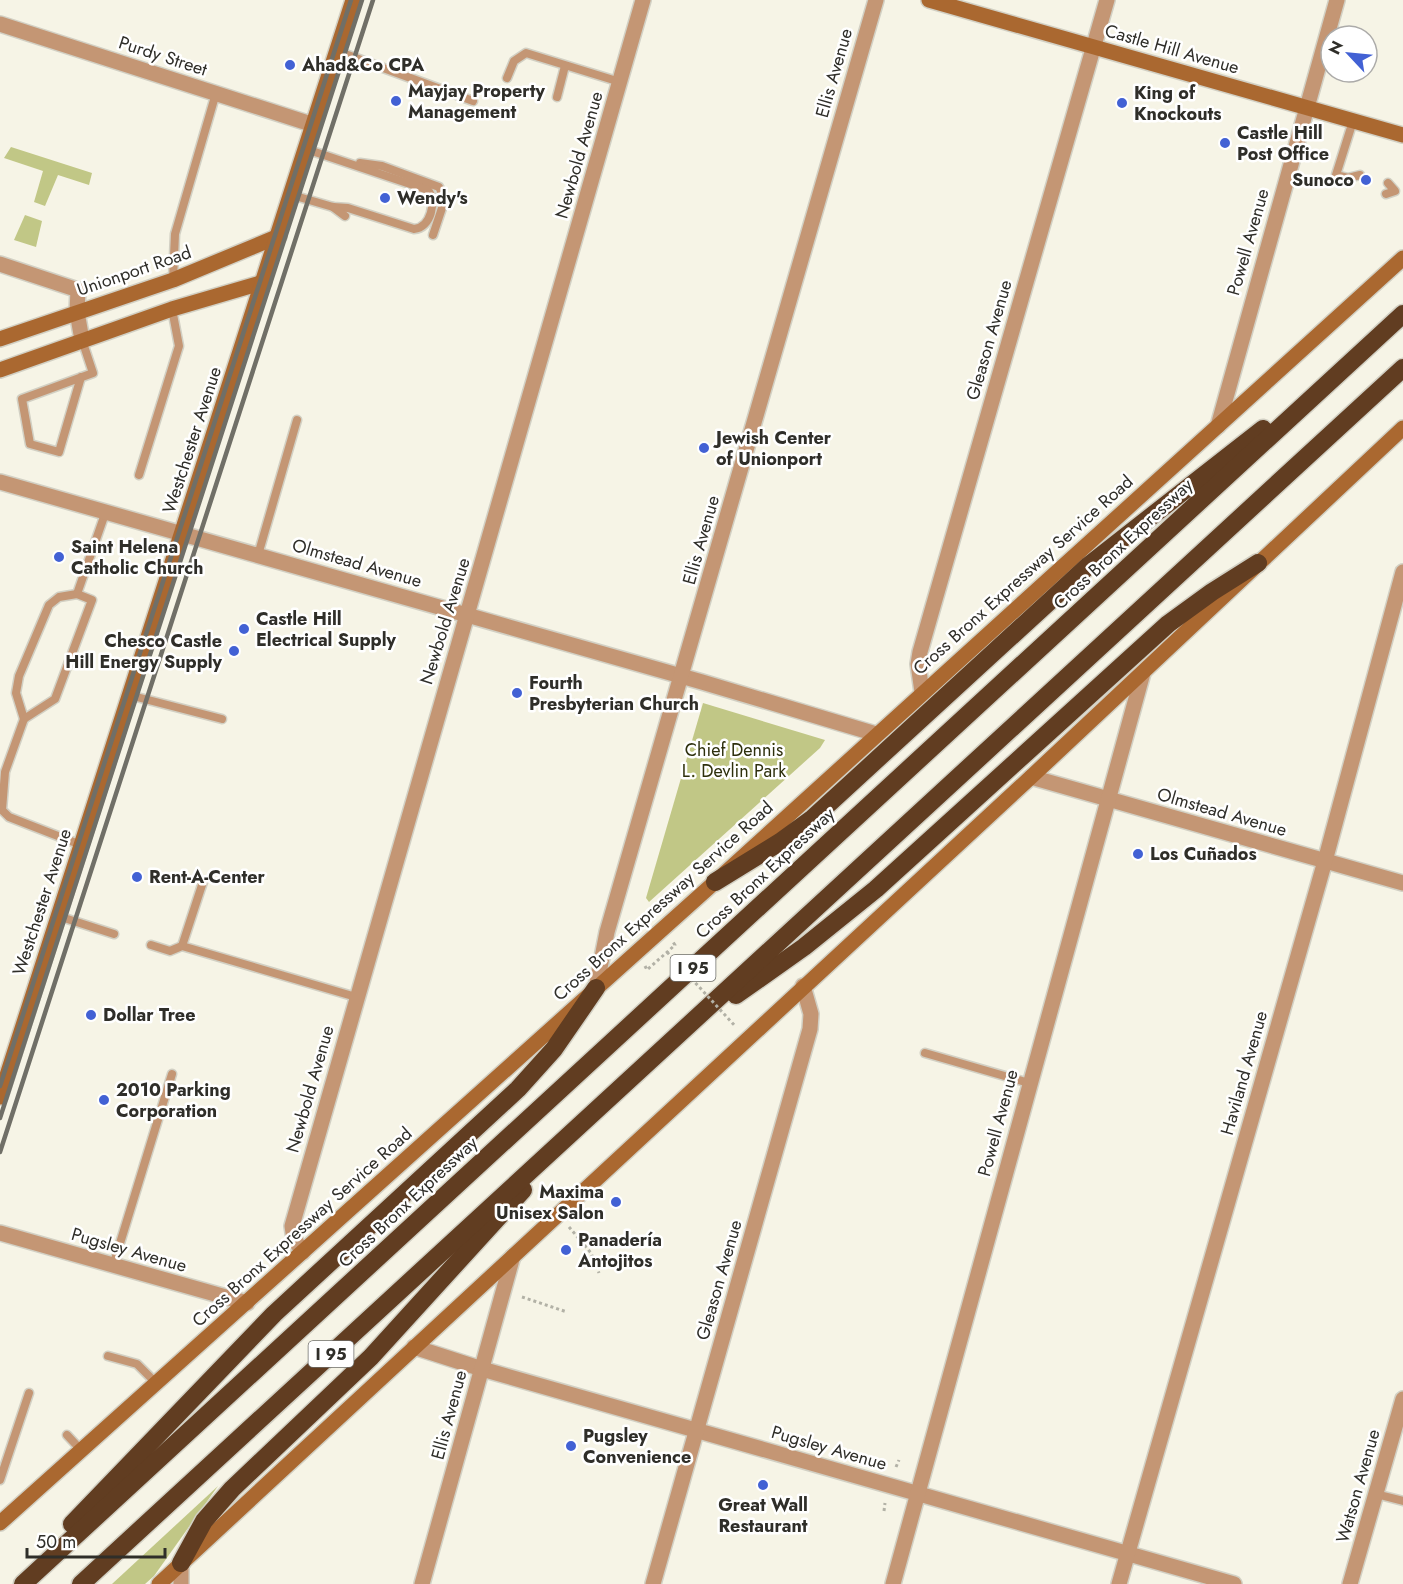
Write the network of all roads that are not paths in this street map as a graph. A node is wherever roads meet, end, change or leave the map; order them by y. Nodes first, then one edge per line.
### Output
1 (353, 0) edge
2 (643, 0) edge
3 (876, 0) edge
4 (929, 0) edge
5 (1107, 0) edge
6 (1337, 0) edge
7 (0, 24) edge
8 (1093, 47) junction
9 (337, 51) junction
10 (565, 66) junction
11 (507, 78) dead end
12 (620, 82) junction
13 (216, 93) junction
14 (557, 96) dead end
15 (473, 101) dead end
16 (1307, 108) junction
17 (1353, 121) junction
18 (314, 125) junction
19 (1403, 135) edge
20 (306, 149) junction
21 (347, 161) junction
22 (1360, 175) dead end
23 (1348, 178) junction
24 (1388, 183) dead end
25 (1357, 186) dead end
26 (1399, 192) edge
27 (1386, 194) dead end
28 (292, 195) junction
29 (333, 207) junction
30 (345, 216) dead end
31 (433, 235) dead end
32 (279, 237) junction
33 (1403, 258) edge
34 (0, 264) edge
35 (173, 280) junction
36 (264, 282) junction
37 (172, 309) junction
38 (77, 312) junction
39 (1403, 314) edge
40 (0, 339) edge
41 (82, 340) junction
42 (1362, 352) junction
43 (1403, 368) edge
44 (0, 370) edge
45 (81, 377) junction
46 (297, 420) dead end
47 (1218, 426) junction
48 (1403, 428) edge
49 (140, 475) dead end
50 (0, 482) edge
51 (106, 511) junction
52 (183, 534) junction
53 (258, 555) junction
54 (1258, 563) junction
55 (1403, 572) edge
56 (77, 594) junction
57 (466, 616) junction
58 (1143, 673) junction
59 (682, 676) junction
60 (922, 692) junction
61 (129, 695) junction
62 (24, 719) junction
63 (222, 719) dead end
64 (876, 734) junction
65 (3, 771) edge
66 (1031, 777) junction
67 (1110, 800) junction
68 (81, 845) junction
69 (1325, 861) junction
70 (202, 882) dead end
71 (715, 882) junction
72 (1403, 883) edge
73 (58, 916) junction
74 (114, 934) dead end
75 (151, 945) dead end
76 (182, 946) junction
77 (803, 986) junction
78 (596, 988) junction
79 (356, 997) junction
80 (680, 1033) junction
81 (925, 1053) dead end
82 (172, 1074) dead end
83 (1029, 1083) junction
84 (0, 1097) edge
85 (582, 1123) junction
86 (0, 1233) edge
87 (303, 1252) junction
88 (513, 1256) junction
89 (113, 1266) junction
90 (247, 1304) junction
91 (414, 1347) junction
92 (108, 1356) dead end
93 (482, 1369) junction
94 (157, 1384) junction
95 (29, 1393) dead end
96 (1403, 1399) edge
97 (697, 1430) junction
98 (67, 1435) dead end
99 (82, 1451) junction
100 (0, 1480) edge
101 (1376, 1494) junction
102 (919, 1495) junction
103 (1403, 1501) edge
104 (0, 1523) edge
105 (1127, 1553) junction
106 (181, 1563) junction
107 (15, 1584) edge
108 (23, 1584) edge
109 (81, 1584) edge
110 (159, 1584) edge
111 (181, 1584) edge
112 (422, 1584) edge
113 (652, 1584) edge
114 (892, 1584) edge
115 (1119, 1584) edge
116 (1234, 1584) edge
117 (1350, 1584) edge

1 - 9 main road, Westchester Avenue
2 - 12 street, Newbold Avenue
3 - 59 street, Ellis Avenue
4 - 8 main road, Castle Hill Avenue
5 - 8 street, Gleason Avenue
6 - 16 street, Powell Avenue
7 - 13 street, Purdy Street
8 - 16 main road, Castle Hill Avenue
8 - 60 street, Gleason Avenue
9 - 15 lane
9 - 18 main road, Westchester Avenue
10 - 11 lane
10 - 12 lane
10 - 14 lane
12 - 57 street, Newbold Avenue
13 - 18 street, Purdy Street
13 - 35 lane
16 - 17 main road, Castle Hill Avenue
16 - 47 street, Powell Avenue
17 - 19 main road, Castle Hill Avenue
17 - 23 lane
18 - 20 main road, Westchester Avenue
20 - 21 lane
20 - 28 main road, Westchester Avenue
21 - 29 lane
21 - 31 lane
22 - 23 lane
23 - 25 lane
24 - 26 lane
26 - 27 lane
28 - 29 lane
28 - 32 main road, Westchester Avenue
29 - 30 lane
32 - 35 main road, Unionport Road
32 - 36 main road, Westchester Avenue
33 - 47 main road, Cross Bronx Expressway Service Road
34 - 38 street
35 - 38 main road, Unionport Road
36 - 37 main road
36 - 52 main road, Westchester Avenue
37 - 41 main road
37 - 49 lane
38 - 40 main road, Unionport Road
38 - 41 street
39 - 42 highway, Cross Bronx Expressway / I 95
41 - 44 main road
41 - 45 lane
42 - 71 highway
42 - 108 highway, Cross Bronx Expressway / I 95
43 - 80 highway, I 95
45 - 45 lane
46 - 53 lane
47 - 60 main road, Cross Bronx Expressway Service Road
48 - 54 main road
50 - 51 street, Olmstead Avenue
51 - 52 street, Olmstead Avenue
51 - 56 lane
52 - 53 street, Olmstead Avenue
52 - 61 main road, Westchester Avenue
53 - 57 street, Olmstead Avenue
54 - 58 main road
54 - 80 highway
55 - 69 street, Haviland Avenue
56 - 62 lane
56 - 62 lane
57 - 59 street, Olmstead Avenue
57 - 79 street, Newbold Avenue
58 - 66 main road
58 - 67 street, Powell Avenue
59 - 64 street, Olmstead Avenue
59 - 78 street, Ellis Avenue
60 - 64 main road, Cross Bronx Expressway Service Road
61 - 63 lane
61 - 68 main road, Westchester Avenue
62 - 65 lane
64 - 71 main road, Cross Bronx Expressway Service Road
65 - 68 lane
66 - 67 street, Olmstead Avenue
66 - 77 main road
67 - 69 street, Olmstead Avenue
67 - 83 street, Powell Avenue
68 - 73 main road, Westchester Avenue
69 - 72 street, Olmstead Avenue
69 - 105 street, Haviland Avenue
70 - 76 lane
71 - 78 main road, Cross Bronx Expressway Service Road
73 - 74 lane
73 - 84 main road, Westchester Avenue
75 - 76 lane
76 - 79 lane
77 - 88 main road
77 - 97 street, Gleason Avenue
78 - 87 main road, Cross Bronx Expressway Service Road
78 - 107 highway
79 - 87 street, Newbold Avenue
80 - 85 highway, I 95
81 - 83 lane
82 - 89 lane
83 - 102 street, Powell Avenue
85 - 106 highway
85 - 109 highway, I 95
86 - 89 street, Pugsley Avenue
87 - 90 main road, Cross Bronx Expressway Service Road
88 - 91 main road
88 - 93 street, Ellis Avenue
89 - 90 street, Pugsley Avenue
90 - 94 main road, Cross Bronx Expressway Service Road
91 - 93 street, Pugsley Avenue
91 - 106 main road
92 - 94 lane
93 - 97 street, Pugsley Avenue
93 - 112 street, Ellis Avenue
94 - 99 main road, Cross Bronx Expressway Service Road
95 - 100 lane
96 - 101 street, Watson Avenue
97 - 102 street, Pugsley Avenue
97 - 113 street, Gleason Avenue
98 - 99 lane
99 - 104 main road, Cross Bronx Expressway Service Road
101 - 103 lane
101 - 117 street, Watson Avenue
102 - 105 street, Pugsley Avenue
102 - 114 street, Powell Avenue
105 - 115 street, Haviland Avenue
105 - 116 street, Pugsley Avenue
106 - 110 main road
106 - 111 street

